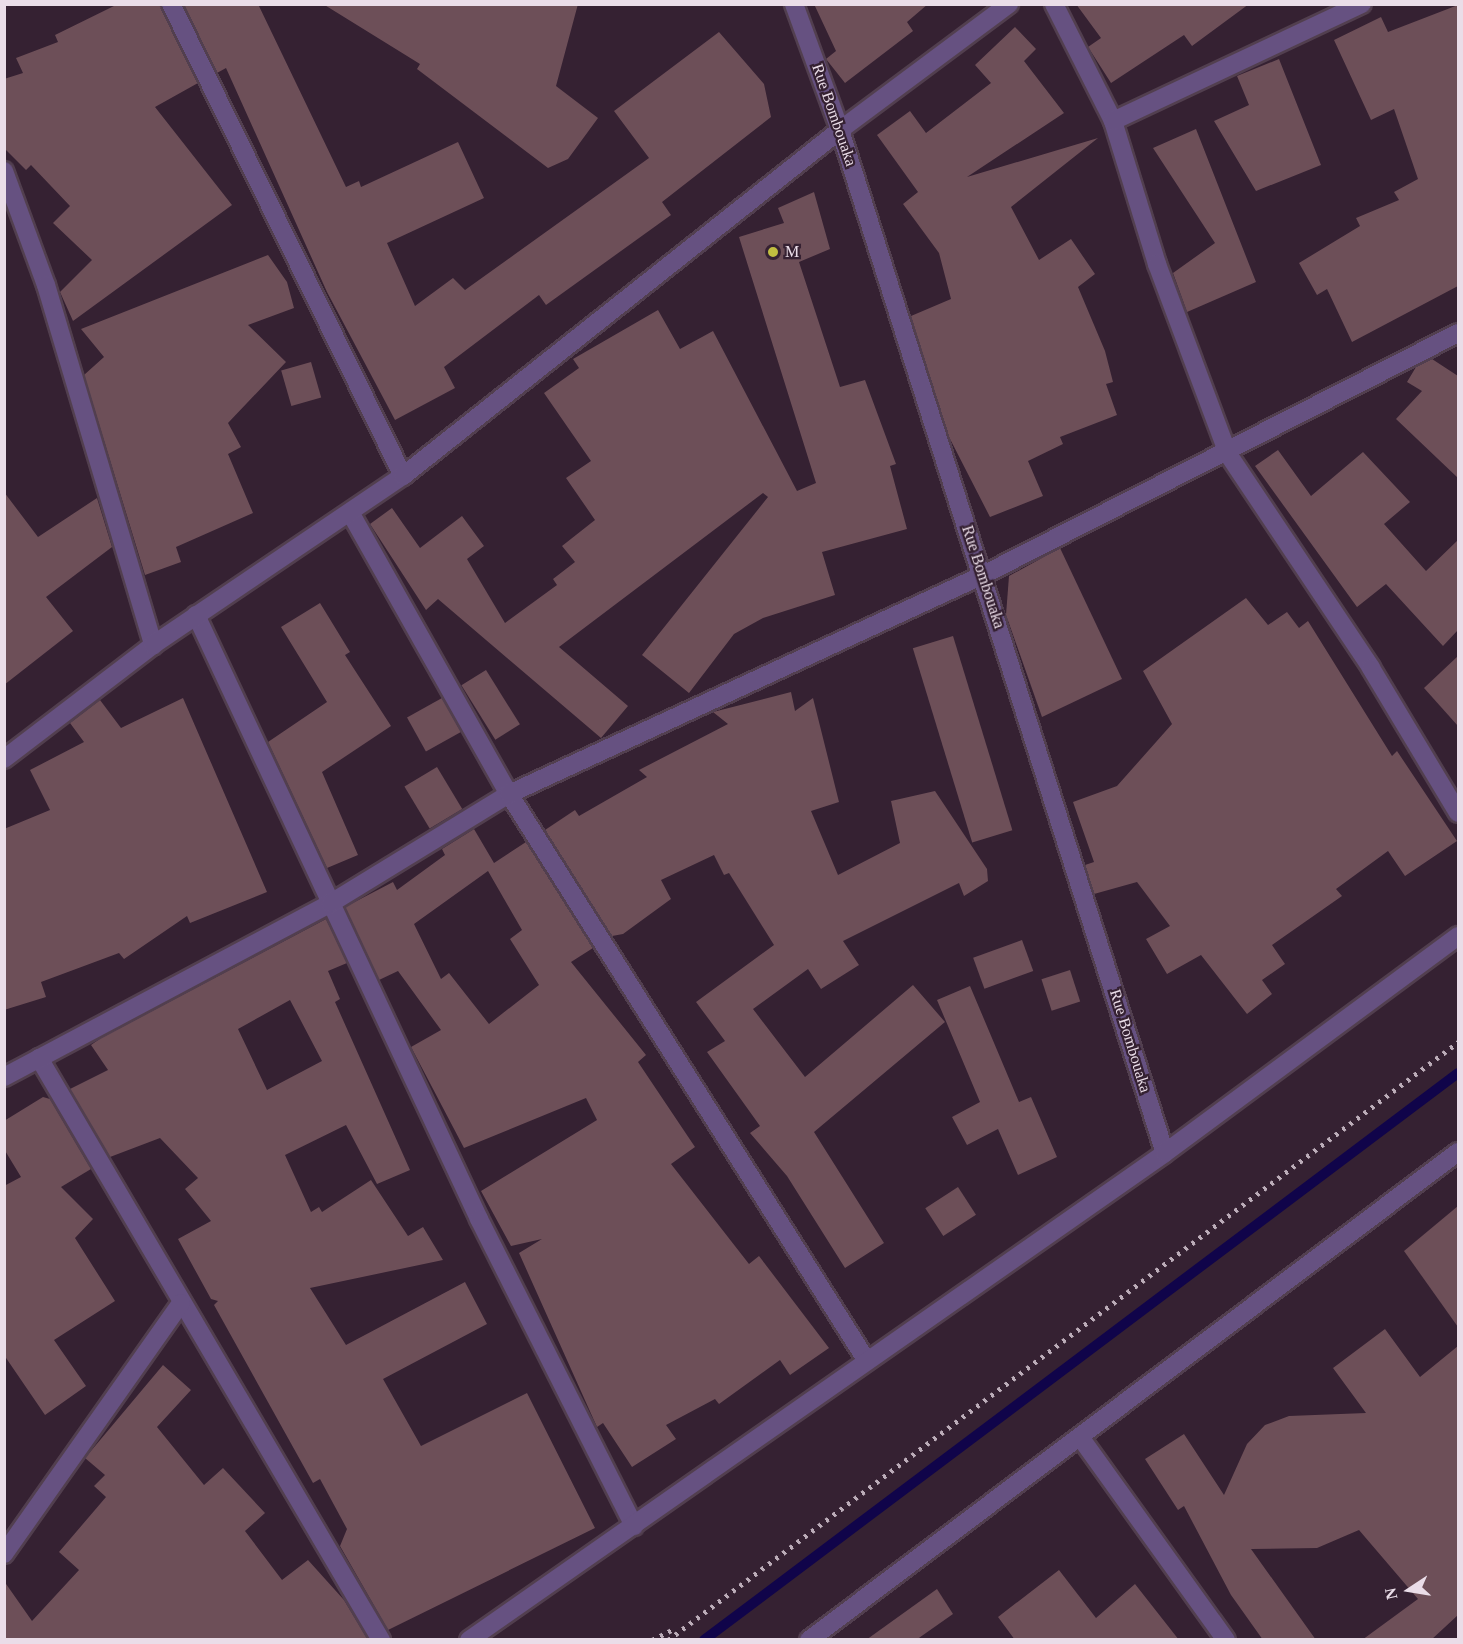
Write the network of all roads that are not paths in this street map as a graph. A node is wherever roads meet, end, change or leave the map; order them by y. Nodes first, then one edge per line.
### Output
1 (171, 4) edge
2 (794, 4) edge
3 (1009, 4) edge
4 (1054, 4) edge
5 (1362, 4) edge
6 (1113, 121) junction
7 (840, 130) junction
8 (4, 171) edge
9 (1458, 333) edge
10 (1228, 454) junction
11 (403, 477) junction
12 (351, 514) junction
13 (983, 575) junction
14 (196, 615) junction
15 (153, 645) junction
16 (4, 759) edge
17 (509, 794) junction
18 (1458, 813) edge
19 (331, 903) junction
20 (1458, 936) edge
21 (39, 1058) junction
22 (4, 1077) edge
23 (1458, 1152) edge
24 (1165, 1153) junction
25 (181, 1303) junction
26 (865, 1358) junction
27 (1080, 1437) junction
28 (634, 1526) junction
29 (4, 1554) edge
30 (381, 1640) edge
31 (469, 1640) edge
32 (809, 1640) edge
33 (1226, 1640) edge

1 - 11 street
2 - 7 street, Rue Bombouaka
3 - 7 street
4 - 6 street
5 - 6 street
6 - 10 street
7 - 11 street
7 - 13 street, Rue Bombouaka
8 - 15 street
9 - 10 street
10 - 13 street
10 - 18 street
11 - 12 street
12 - 14 street
12 - 17 street
13 - 17 street
13 - 24 street, Rue Bombouaka
14 - 15 street
14 - 19 street
15 - 16 street
17 - 19 street
17 - 26 street
19 - 21 street
19 - 28 street
20 - 24 street
21 - 22 street
21 - 25 street
23 - 27 street
24 - 26 street
25 - 29 street
25 - 30 street
26 - 28 street
27 - 32 street
27 - 33 street
28 - 31 street

